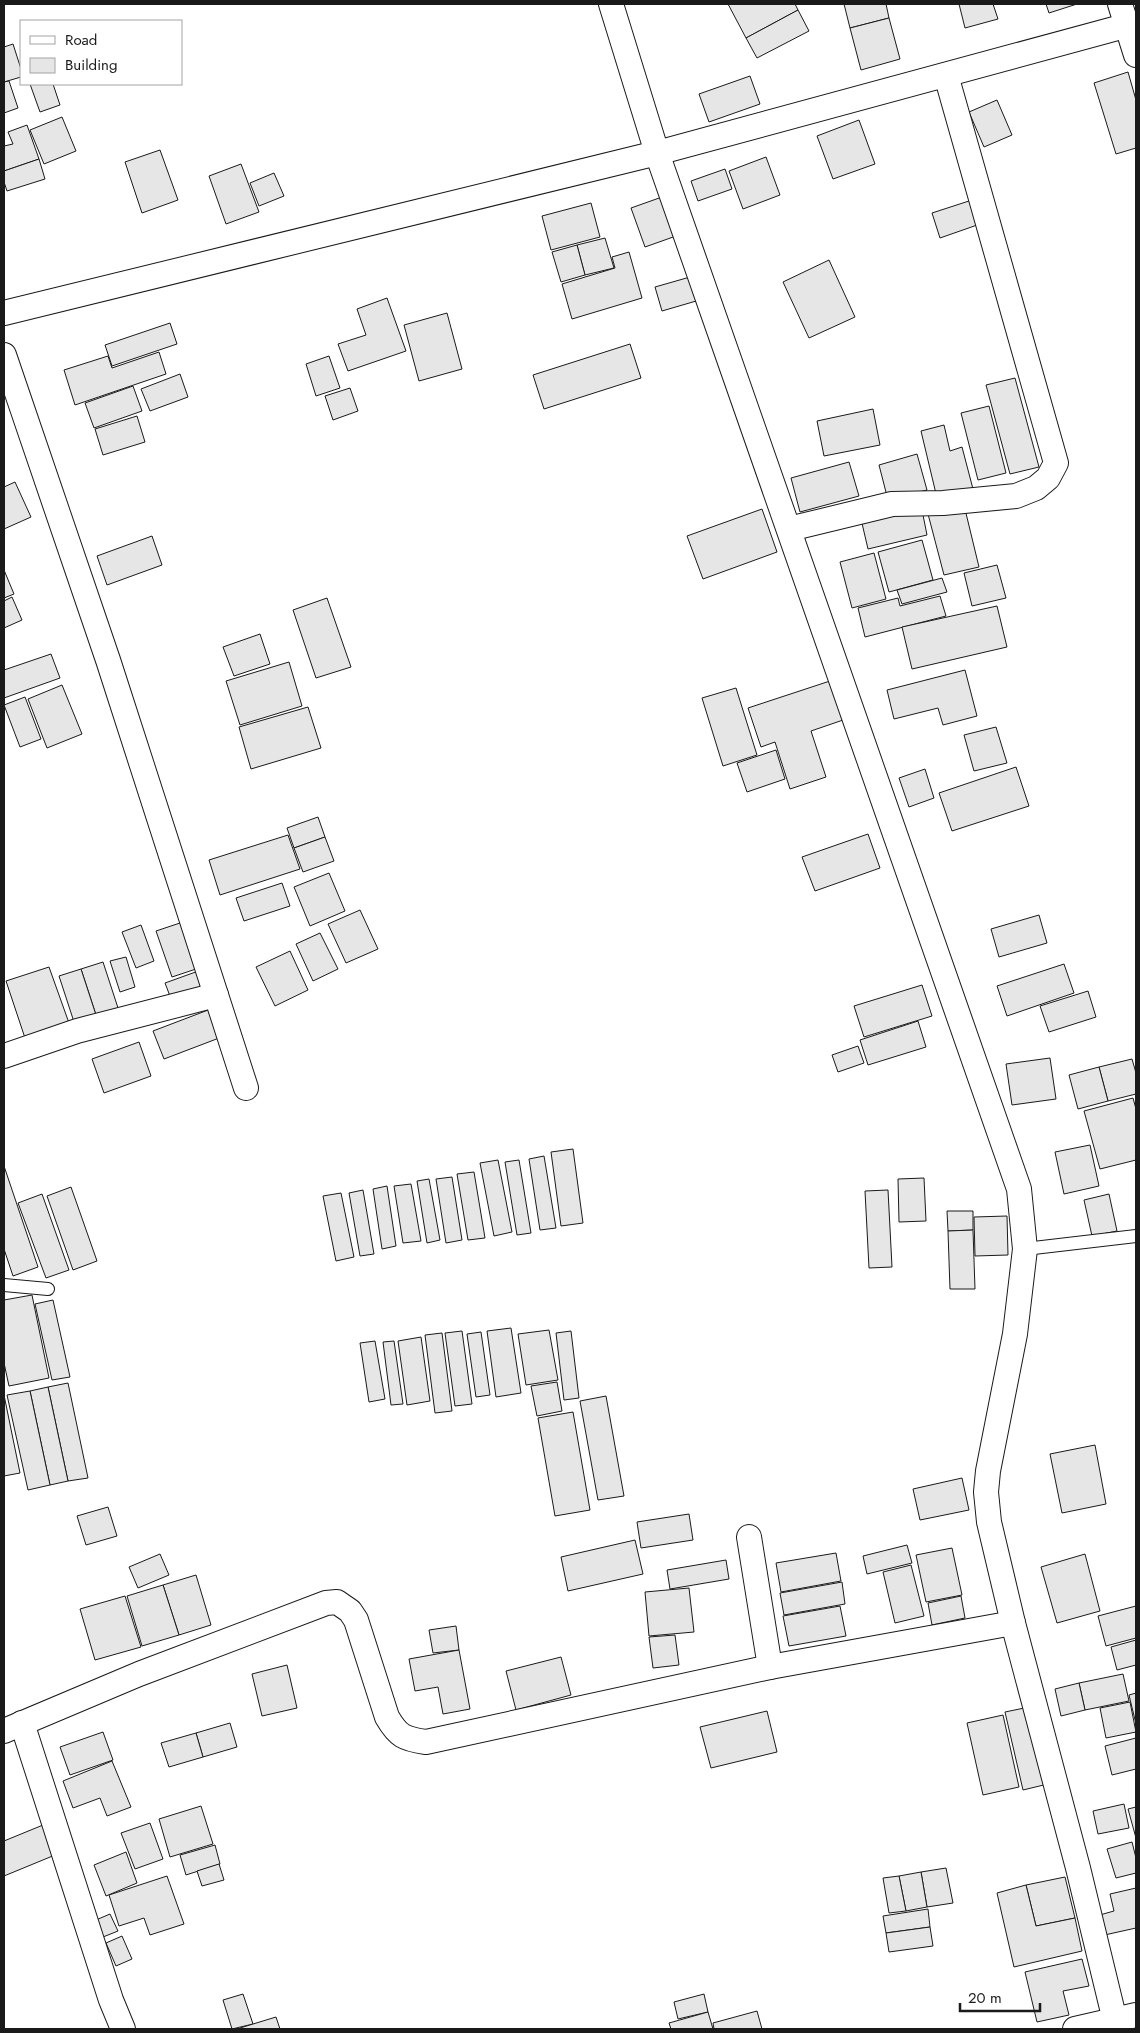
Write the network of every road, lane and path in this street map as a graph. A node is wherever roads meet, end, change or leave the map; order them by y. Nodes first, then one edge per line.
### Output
1 (611, 4) edge
2 (1128, 17) edge
3 (1136, 55) edge
4 (946, 74) junction
5 (657, 153) junction
6 (4, 313) edge
7 (4, 355) edge
8 (789, 529) junction
9 (216, 996) junction
10 (4, 1056) edge
11 (246, 1088) dead end
12 (1136, 1236) edge
13 (1025, 1249) junction
14 (4, 1285) edge
15 (48, 1289) dead end
16 (749, 1537) dead end
17 (1013, 1623) junction
18 (770, 1667) junction
19 (13, 1727) edge
20 (1123, 2021) edge
21 (124, 2029) edge
22 (1075, 2029) edge

1 - 5 street
2 - 3 street
2 - 4 street
4 - 5 street
4 - 8 street
5 - 6 street
5 - 8 street
7 - 9 street
8 - 13 street
9 - 10 street
9 - 11 street
12 - 13 lane
13 - 17 street
14 - 15 lane
16 - 18 street
17 - 18 street
17 - 20 street
18 - 19 street
19 - 21 street
20 - 22 street

